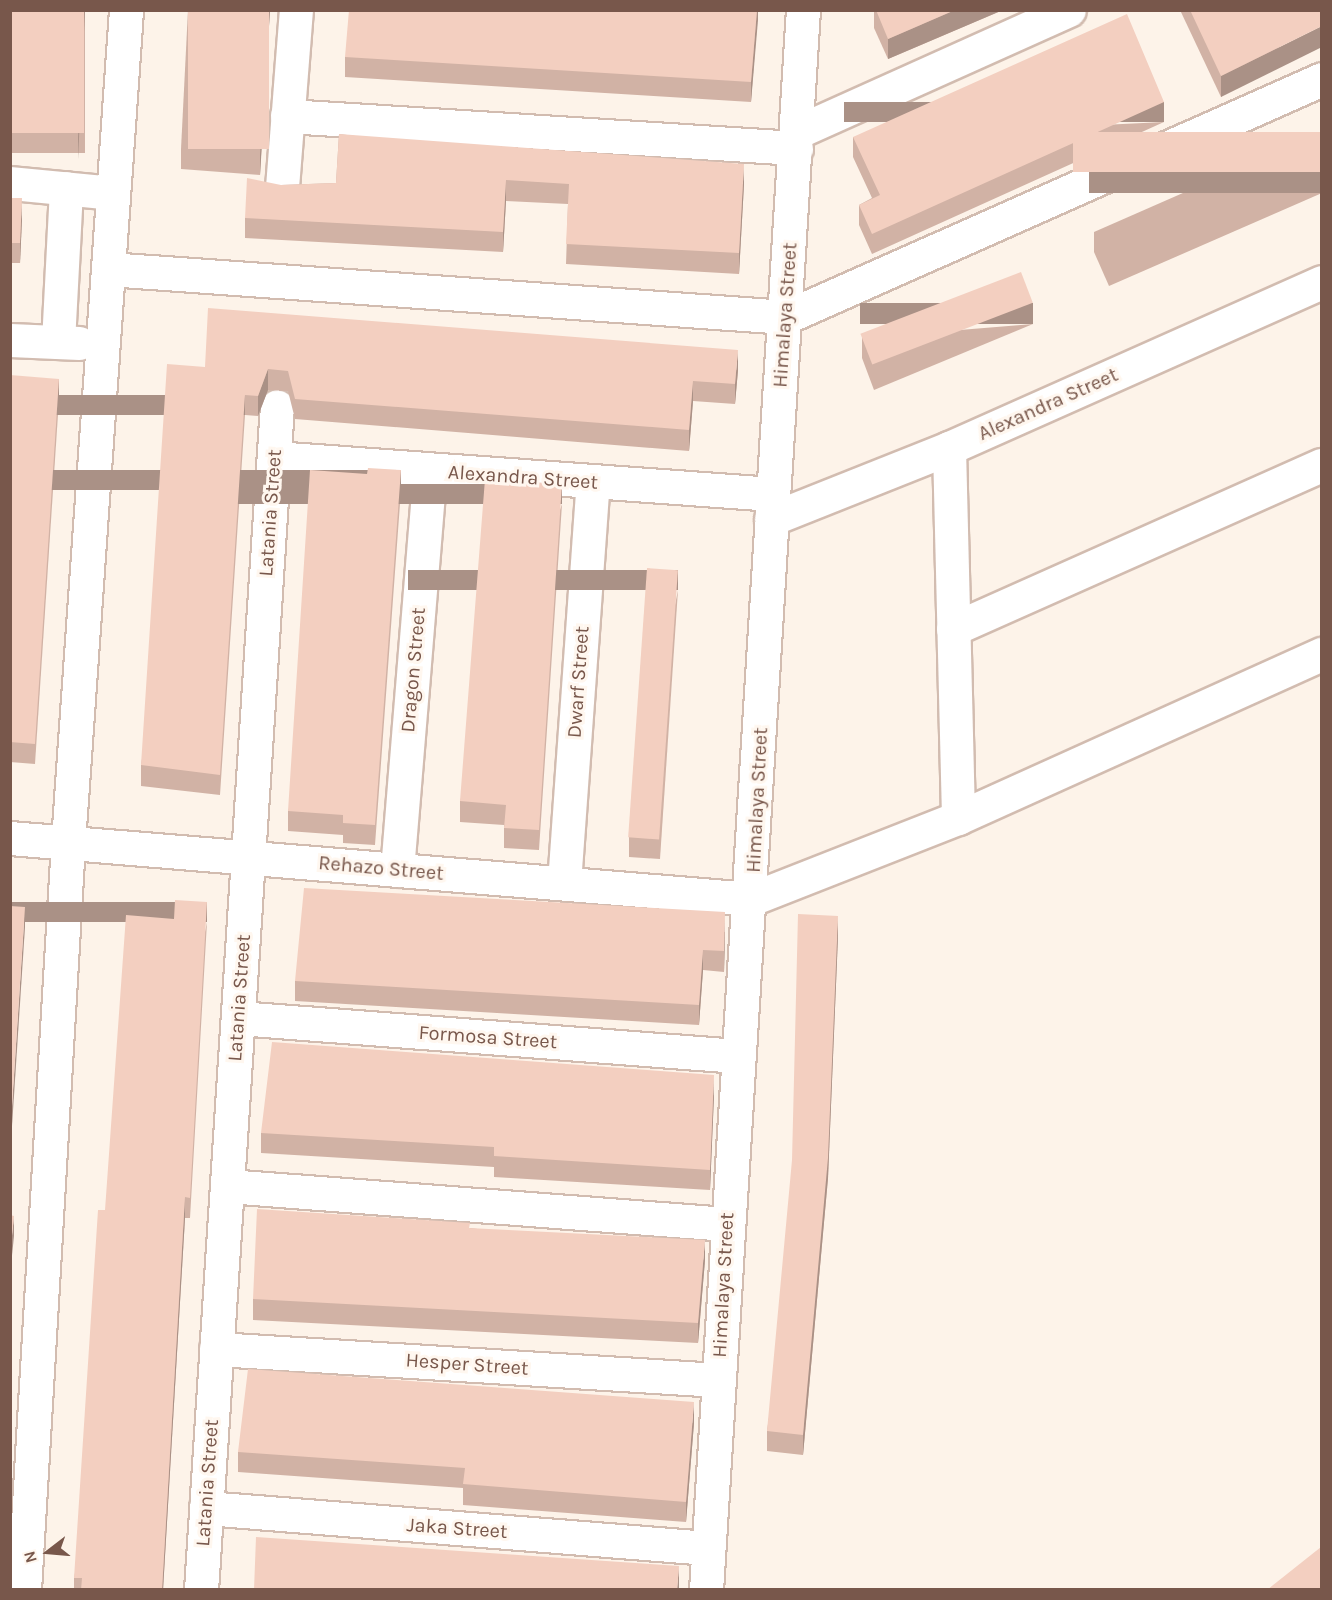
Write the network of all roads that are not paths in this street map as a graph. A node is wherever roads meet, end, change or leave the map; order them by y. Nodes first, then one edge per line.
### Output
1 (126, 10) edge
2 (296, 10) edge
3 (803, 10) edge
4 (1069, 10) edge
5 (1322, 79) edge
6 (287, 116) junction
7 (796, 140) junction
8 (10, 183) edge
9 (282, 187) edge
10 (66, 188) junction
11 (113, 193) junction
12 (108, 269) junction
13 (1322, 282) edge
14 (786, 317) junction
15 (10, 340) edge
16 (58, 342) junction
17 (102, 344) junction
18 (277, 406) dead end
19 (949, 448) junction
20 (274, 458) junction
21 (1322, 465) edge
22 (430, 470) junction
23 (593, 482) junction
24 (772, 507) junction
25 (953, 628) junction
26 (1322, 654) edge
27 (958, 818) junction
28 (10, 838) edge
29 (68, 842) junction
30 (248, 857) junction
31 (397, 870) junction
32 (564, 883) junction
33 (751, 899) junction
34 (238, 1018) junction
35 (738, 1056) junction
36 (227, 1186) junction
37 (726, 1224) junction
38 (216, 1349) junction
39 (718, 1380) junction
40 (206, 1508) junction
41 (708, 1548) junction
42 (24, 1590) edge
43 (201, 1590) edge
44 (705, 1590) edge

1 - 11 street
2 - 6 street
3 - 7 street, Himalaya Street
4 - 7 street
5 - 14 street
6 - 7 street
6 - 9 street
7 - 14 street, Himalaya Street
8 - 10 street
10 - 11 street
10 - 16 street
11 - 12 street
12 - 14 street
12 - 17 street
13 - 19 street, Alexandra Street
14 - 24 street, Himalaya Street
15 - 16 street
16 - 17 street
17 - 29 street
18 - 20 street, Latania Street
19 - 24 street, Alexandra Street
19 - 25 street
20 - 22 street, Alexandra Street
20 - 30 street, Latania Street
21 - 25 street
22 - 23 street, Alexandra Street
22 - 31 street, Dragon Street
23 - 24 street, Alexandra Street
23 - 32 street, Dwarf Street
24 - 33 street, Himalaya Street
25 - 27 street
26 - 27 street
27 - 33 street
28 - 29 street, Rehazo Street
29 - 30 street, Rehazo Street
29 - 42 street
30 - 31 street, Rehazo Street
30 - 34 street, Latania Street
31 - 32 street, Rehazo Street
32 - 33 street, Rehazo Street
33 - 35 street, Himalaya Street
34 - 35 street, Formosa Street
34 - 36 street, Latania Street
35 - 37 street, Himalaya Street
36 - 37 street
36 - 38 street, Latania Street
37 - 39 street, Himalaya Street
38 - 39 street, Hesper Street
38 - 40 street, Latania Street
39 - 41 street, Himalaya Street
40 - 41 street, Jaka Street
40 - 43 street, Latania Street
41 - 44 street, Himalaya Street

